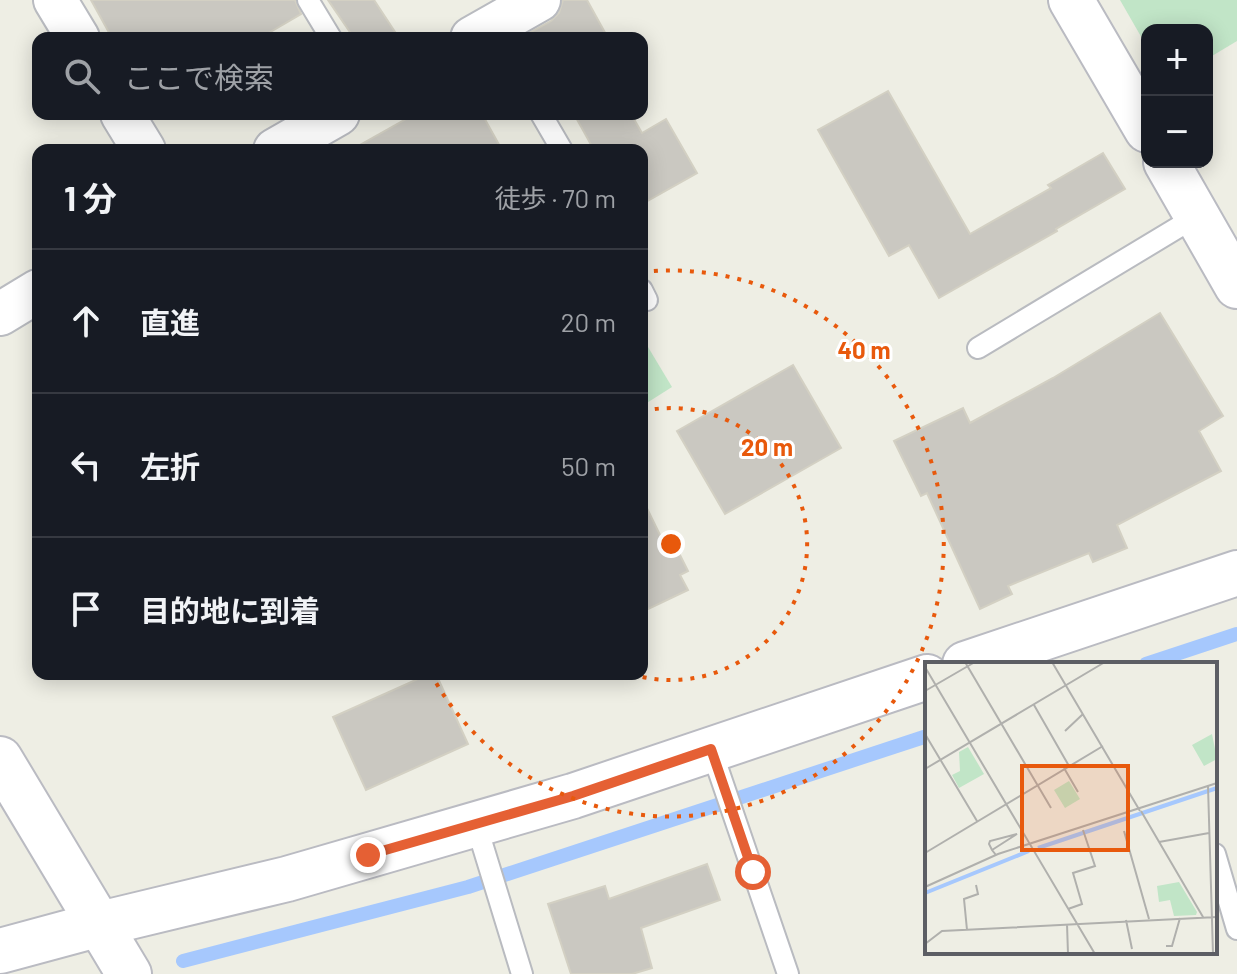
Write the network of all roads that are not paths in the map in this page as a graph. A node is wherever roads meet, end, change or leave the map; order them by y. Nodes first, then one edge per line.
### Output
1 (55, 0) edge
2 (308, 0) edge
3 (539, 0) edge
4 (1071, 0) edge
5 (74, 32) edge
6 (327, 32) edge
7 (490, 32) edge
8 (126, 120) edge
9 (328, 120) edge
10 (544, 120) edge
11 (1141, 120) edge
12 (140, 144) edge
13 (286, 144) edge
14 (558, 144) edge
15 (1169, 168) edge
16 (1197, 216) junction
17 (1237, 286) edge
18 (32, 295) edge
19 (0, 314) edge
20 (978, 348) dead end
21 (1237, 573) edge
22 (971, 662) edge
23 (925, 678) edge
24 (0, 759) edge
25 (717, 767) junction
26 (481, 842) junction
27 (1217, 861) edge
28 (100, 924) junction
29 (1237, 929) edge
30 (0, 951) edge
31 (129, 974) edge
32 (522, 974) edge
33 (788, 974) edge

1 - 5 street
2 - 6 lane
3 - 7 street
4 - 11 street
8 - 12 street
9 - 13 street
10 - 14 lane
15 - 16 street
16 - 17 street
16 - 20 lane
18 - 19 street
21 - 22 street
23 - 25 street
24 - 28 street
25 - 26 street
25 - 33 lane
26 - 28 street
26 - 32 lane
27 - 29 lane
28 - 30 street
28 - 31 street

